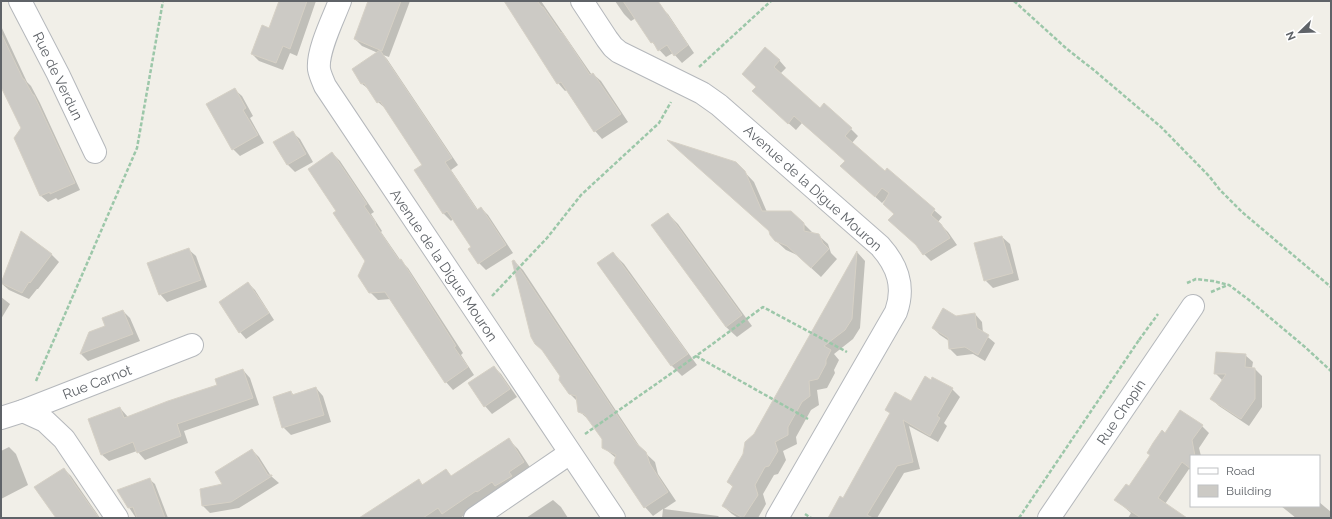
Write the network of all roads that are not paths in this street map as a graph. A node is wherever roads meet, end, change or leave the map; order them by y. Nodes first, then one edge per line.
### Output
1 (20, 1) edge
2 (340, 1) edge
3 (582, 1) edge
4 (95, 152) dead end
5 (1193, 306) dead end
6 (192, 345) dead end
7 (23, 411) junction
8 (1, 418) edge
9 (570, 453) junction
10 (117, 518) edge
11 (475, 518) edge
12 (614, 518) edge
13 (777, 518) edge
14 (1049, 518) edge

1 - 4 street, Rue de Verdun
2 - 9 street, Avenue de la Digue Mouron
3 - 13 street, Avenue de la Digue Mouron
5 - 14 street, Rue Chopin
6 - 7 street, Rue Carnot
7 - 8 street, Rue Carnot
7 - 10 street
9 - 11 street
9 - 12 street, Avenue de la Digue Mouron

